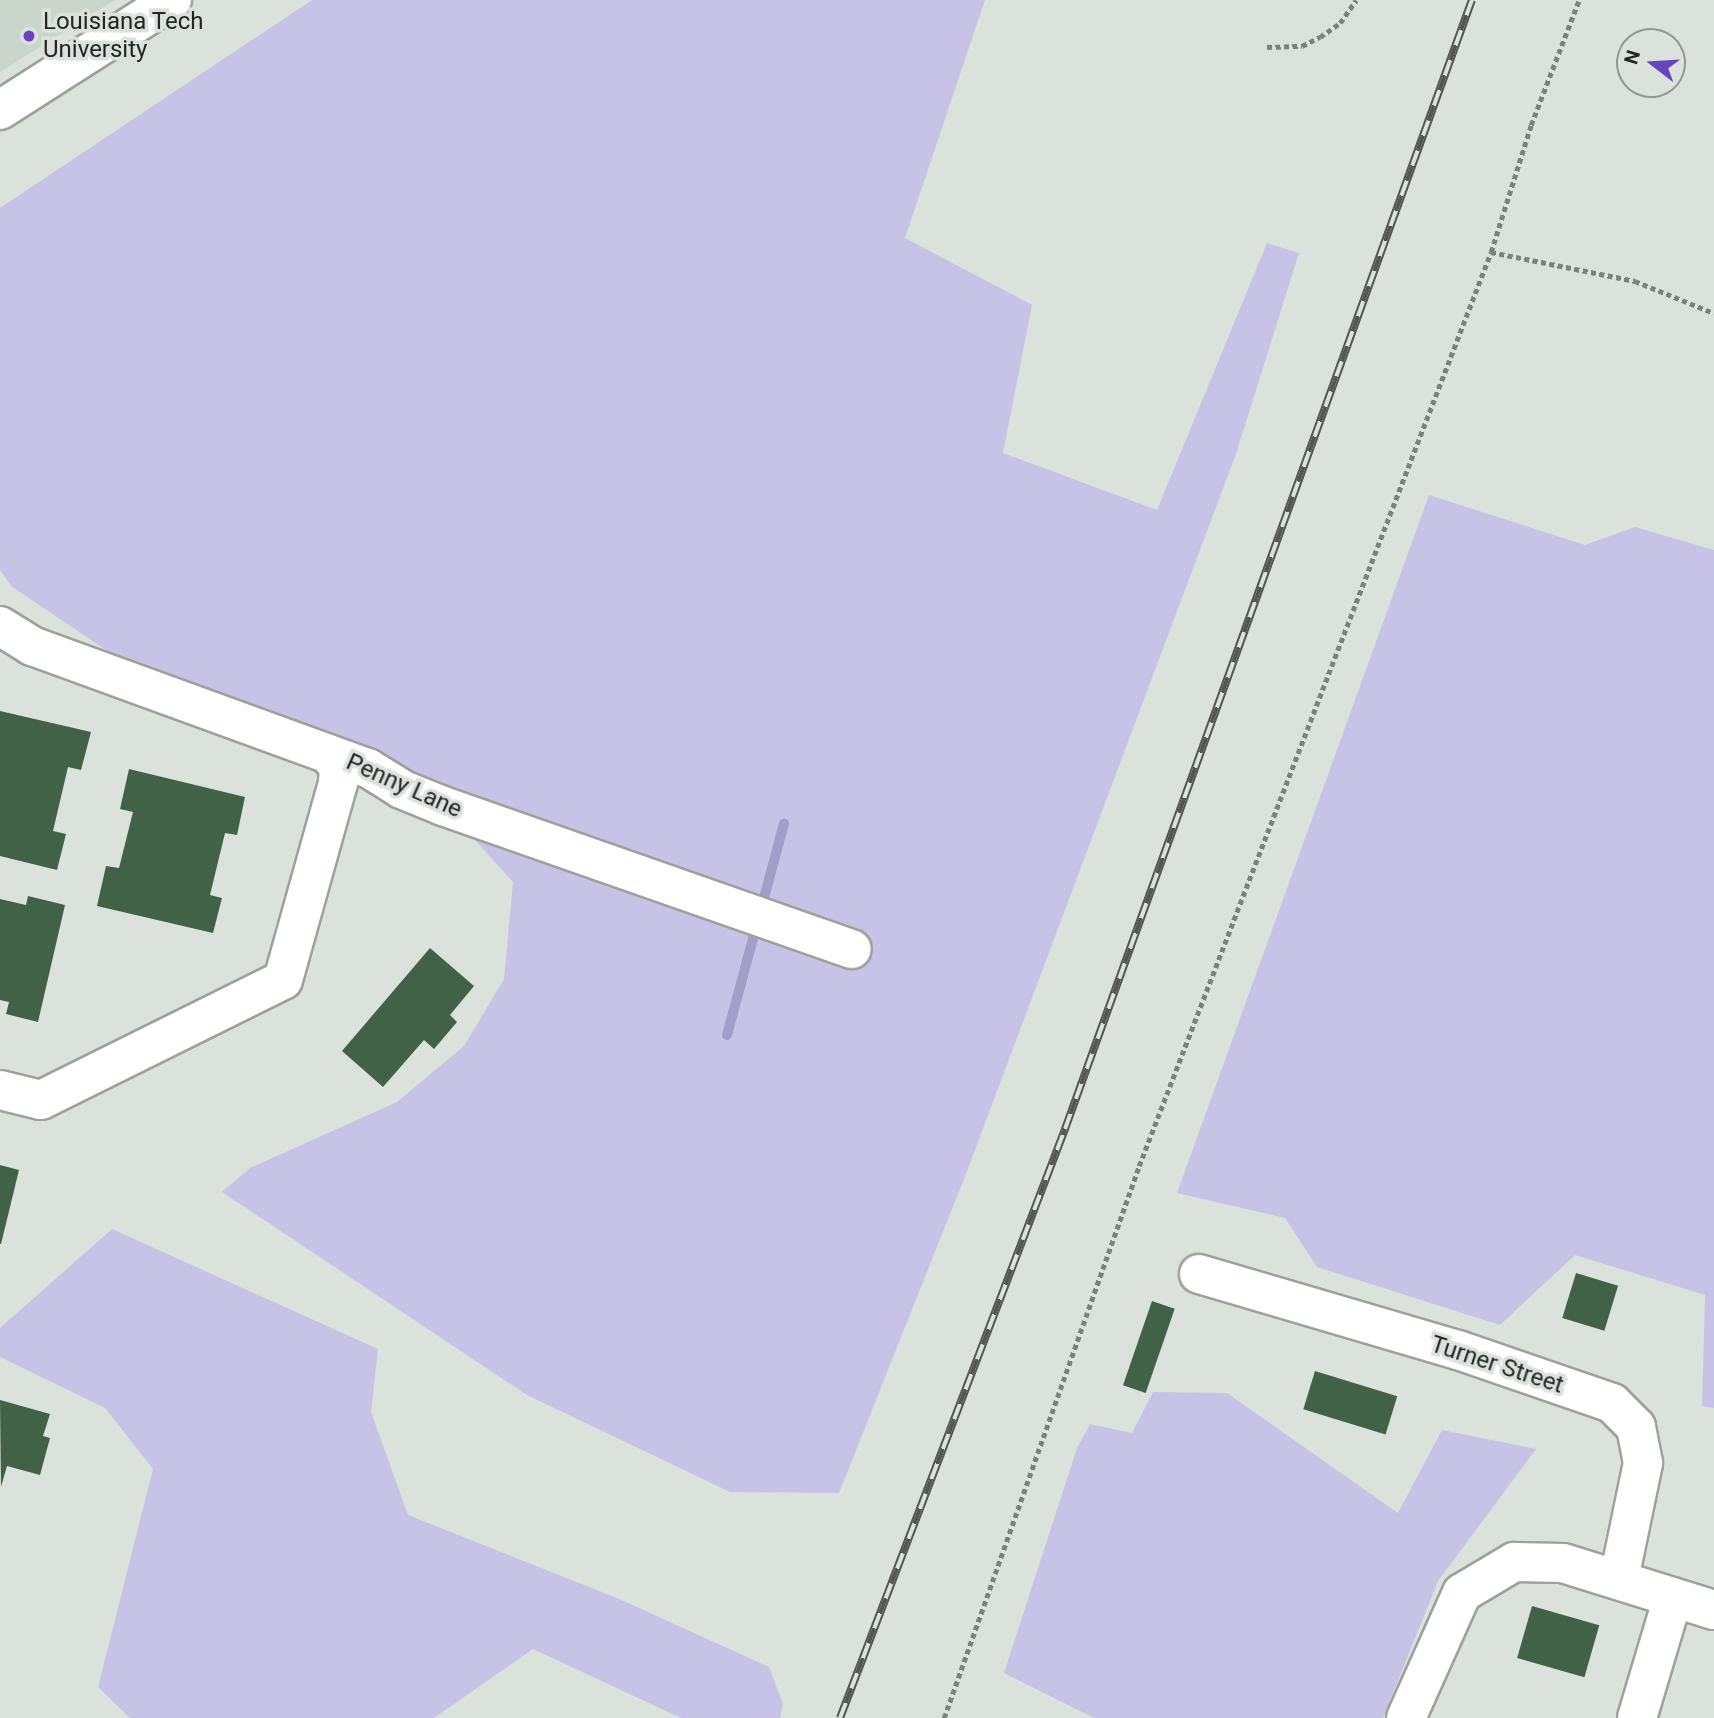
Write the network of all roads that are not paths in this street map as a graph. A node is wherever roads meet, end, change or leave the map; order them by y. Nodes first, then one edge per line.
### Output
1 (172, 0) edge
2 (0, 110) edge
3 (0, 626) edge
4 (329, 754) junction
5 (852, 949) dead end
6 (0, 1090) edge
7 (1199, 1274) dead end
8 (1619, 1579) junction
9 (1673, 1597) junction
10 (1714, 1610) edge
11 (1406, 1718) edge
12 (1637, 1718) edge

1 - 2 street
3 - 4 street, Penny Lane
4 - 5 street, Penny Lane
4 - 6 street
7 - 8 street, Turner Street
8 - 9 street
8 - 11 street
9 - 10 street
9 - 12 street

